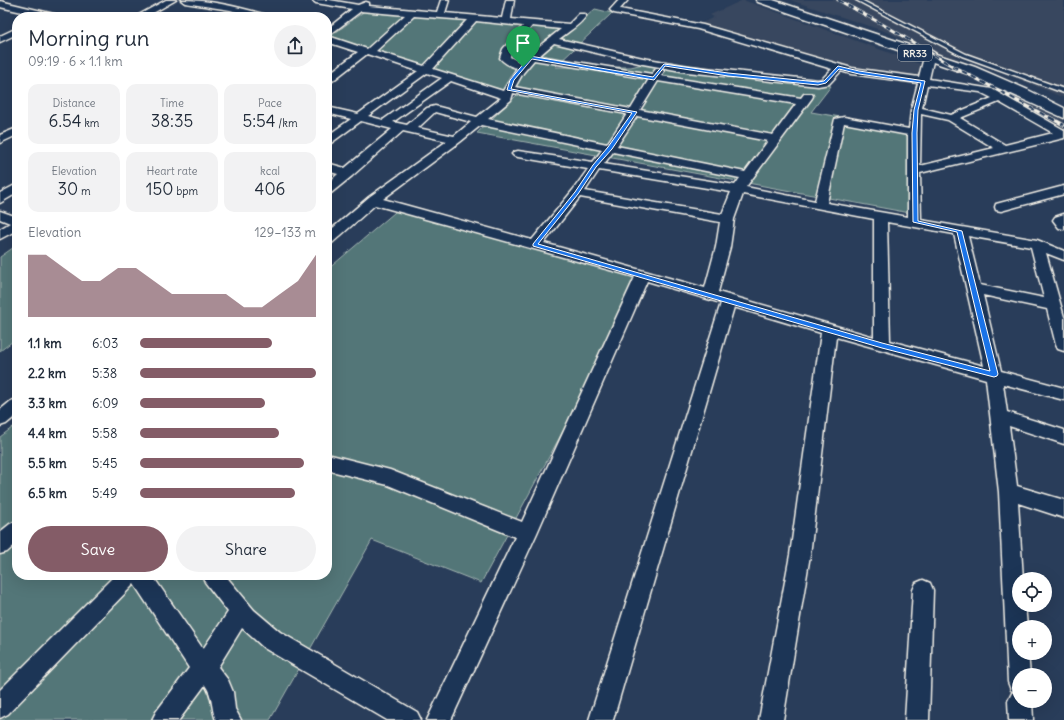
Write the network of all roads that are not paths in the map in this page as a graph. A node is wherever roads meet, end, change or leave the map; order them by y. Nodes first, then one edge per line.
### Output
1 (172, 0) edge
2 (185, 0) edge
3 (316, 0) edge
4 (376, 0) edge
5 (445, 0) edge
6 (510, 0) edge
7 (624, 0) edge
8 (762, 0) edge
9 (772, 0) edge
10 (858, 0) edge
11 (30, 3) dead end
12 (0, 4) edge
13 (17, 8) junction
14 (359, 8) junction
15 (33, 12) edge
16 (149, 12) edge
17 (246, 12) edge
18 (412, 13) junction
19 (440, 15) junction
20 (582, 16) dead end
21 (474, 18) junction
22 (506, 21) junction
23 (530, 23) junction
24 (332, 25) edge
25 (569, 27) junction
26 (12, 33) edge
27 (0, 39) edge
28 (332, 40) edge
29 (552, 40) junction
30 (367, 51) junction
31 (929, 55) junction
32 (531, 57) junction
33 (664, 65) junction
34 (523, 67) junction
35 (838, 67) junction
36 (427, 69) junction
37 (332, 76) edge
38 (450, 77) junction
39 (654, 79) junction
40 (923, 82) junction
41 (818, 83) junction
42 (1064, 91) edge
43 (507, 92) junction
44 (1000, 98) junction
45 (804, 102) junction
46 (1064, 109) edge
47 (916, 110) junction
48 (332, 111) edge
49 (634, 112) junction
50 (1064, 114) edge
51 (360, 116) junction
52 (952, 118) junction
53 (480, 120) junction
54 (385, 123) junction
55 (406, 128) junction
56 (914, 133) junction
57 (12, 134) edge
58 (1063, 134) edge
59 (332, 137) edge
60 (776, 139) junction
61 (0, 140) edge
62 (456, 140) junction
63 (610, 148) junction
64 (1004, 149) junction
65 (518, 154) dead end
66 (594, 166) junction
67 (332, 168) edge
68 (914, 171) junction
69 (348, 173) junction
70 (748, 176) junction
71 (332, 186) edge
72 (738, 189) junction
73 (1064, 190) edge
74 (12, 191) edge
75 (577, 193) junction
76 (0, 198) edge
77 (373, 200) junction
78 (820, 206) junction
79 (1001, 207) dead end
80 (0, 215) edge
81 (880, 217) junction
82 (1064, 218) edge
83 (12, 219) edge
84 (727, 220) junction
85 (915, 222) junction
86 (1064, 225) edge
87 (12, 227) edge
88 (960, 231) junction
89 (0, 235) edge
90 (332, 236) edge
91 (1037, 244) junction
92 (535, 245) junction
93 (1064, 256) edge
94 (643, 275) junction
95 (973, 288) junction
96 (710, 295) junction
97 (729, 300) junction
98 (1053, 305) junction
99 (830, 330) junction
100 (1064, 345) edge
101 (882, 346) junction
102 (994, 374) junction
103 (1064, 394) edge
104 (12, 410) edge
105 (999, 416) junction
106 (0, 419) edge
107 (1064, 437) edge
108 (332, 463) edge
109 (1008, 492) junction
110 (1064, 509) edge
111 (526, 533) junction
112 (12, 535) edge
113 (0, 546) edge
114 (124, 580) edge
115 (143, 580) edge
116 (216, 580) edge
117 (923, 590) dead end
118 (240, 612) junction
119 (1018, 668) edge
120 (203, 669) junction
121 (0, 706) edge
122 (1020, 708) edge
123 (164, 720) edge
124 (229, 720) edge
125 (409, 720) edge
126 (439, 720) edge
127 (601, 720) edge
128 (771, 720) edge
129 (917, 720) edge
130 (1021, 720) edge

1 - 16 street
2 - 17 street
3 - 14 street
4 - 14 street
5 - 19 street
6 - 22 street
7 - 35 street
8 - 31 highway, RR33
9 - 31 highway, RR33
10 - 42 lane
11 - 13 street
12 - 13 street
13 - 15 street
14 - 18 street
14 - 24 street
18 - 19 street
18 - 30 street
19 - 21 street
20 - 25 street
21 - 22 street
21 - 36 street
22 - 23 street
23 - 25 street
23 - 34 street
25 - 29 street
26 - 27 street
28 - 30 street
29 - 32 street
29 - 33 street
30 - 36 street
30 - 37 street
31 - 40 street
31 - 46 highway, RR33
31 - 50 highway, RR33
32 - 34 street
32 - 39 street
33 - 39 street
33 - 41 street
34 - 43 street
35 - 40 street
35 - 41 street
36 - 38 street
36 - 51 street
38 - 43 street
38 - 54 street
39 - 45 street
39 - 49 street
40 - 44 street
40 - 47 street
41 - 45 street
43 - 49 street
43 - 53 street
44 - 52 street
44 - 58 street
45 - 60 street
47 - 52 street
47 - 56 street
48 - 51 street
49 - 60 street
49 - 63 street
51 - 54 street
51 - 59 street
52 - 64 street
53 - 55 street
53 - 62 street
53 - 63 street
54 - 55 street
55 - 62 street
55 - 69 street
56 - 68 street
56 - 78 street
57 - 61 street
58 - 64 street
60 - 70 street
62 - 77 street
63 - 66 street
63 - 70 street
64 - 68 street
65 - 66 street
66 - 72 street
66 - 75 street
67 - 69 street
68 - 85 street
69 - 71 street
70 - 72 street
72 - 78 street
72 - 84 street
73 - 79 street
74 - 76 street
75 - 84 street
75 - 92 street
77 - 90 street
77 - 92 street
78 - 81 street
80 - 83 street
81 - 85 street
81 - 101 street
82 - 86 street
84 - 96 street
85 - 88 street
87 - 89 street
88 - 91 street
88 - 95 street
91 - 93 street
91 - 98 street
92 - 94 street
94 - 96 street
94 - 111 street
95 - 98 street
95 - 102 street
96 - 97 street
97 - 99 street
97 - 127 street
98 - 100 street
99 - 101 street
99 - 128 street
101 - 102 street
102 - 103 street
102 - 105 street
104 - 106 street
105 - 107 street
105 - 109 street
108 - 111 street
109 - 110 street
109 - 119 street
111 - 126 street
112 - 113 street
114 - 121 street
115 - 120 street
116 - 118 street
117 - 129 street
118 - 120 street
118 - 125 street
120 - 123 street
120 - 124 street
122 - 130 street

